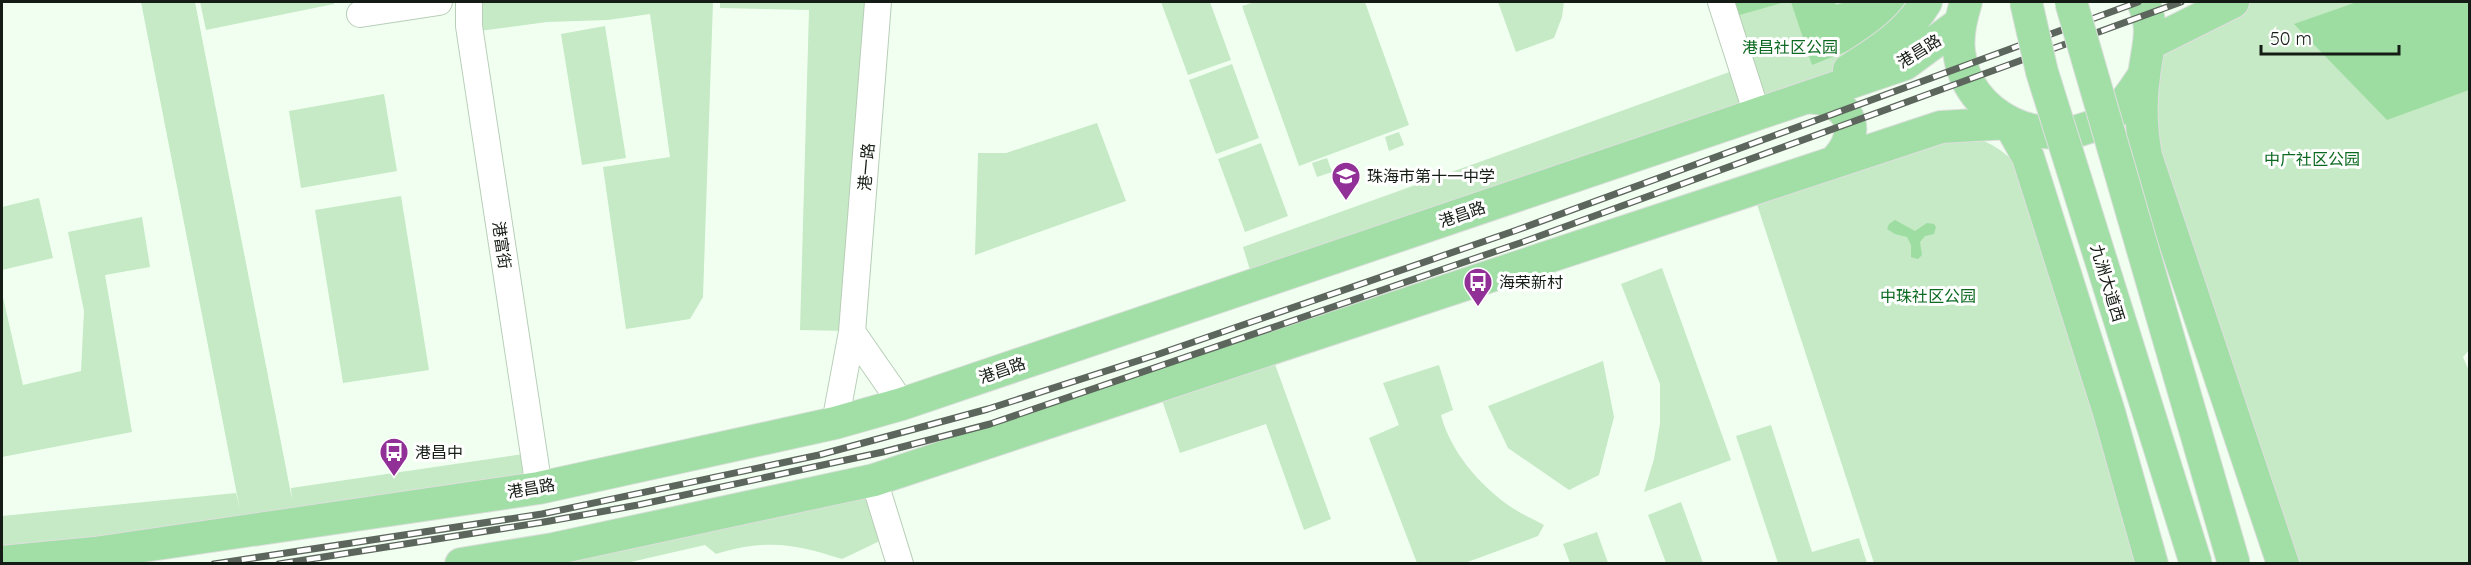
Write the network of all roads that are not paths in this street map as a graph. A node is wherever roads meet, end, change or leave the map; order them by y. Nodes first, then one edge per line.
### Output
1 (439, 2) edge
2 (469, 2) edge
3 (878, 2) edge
4 (1721, 2) edge
5 (1926, 2) edge
6 (2026, 2) edge
7 (2071, 2) edge
8 (2143, 2) edge
9 (2233, 2) edge
10 (1962, 13) edge
11 (360, 14) dead end
12 (2151, 43) junction
13 (2144, 75) junction
14 (1805, 98) junction
15 (1757, 114) junction
16 (2009, 123) junction
17 (1941, 127) junction
18 (1835, 161) junction
19 (2036, 182) junction
20 (852, 332) junction
21 (902, 404) junction
22 (835, 423) junction
23 (874, 480) junction
24 (539, 488) junction
25 (555, 556) edge
26 (6, 558) edge
27 (461, 564) edge
28 (900, 564) edge
29 (2152, 564) edge
30 (2196, 564) edge
31 (2234, 564) edge
32 (2283, 564) edge

1 - 11 street
2 - 24 street, 港富街
3 - 20 street, 港一路
4 - 15 street
5 - 14 main road
6 - 30 main road, 九洲大道西, bridge
7 - 31 main road, bridge
8 - 12 main road
9 - 12 main road
10 - 14 main road, 港昌路
10 - 16 main road
12 - 13 main road
13 - 16 main road
13 - 32 main road
14 - 15 main road, 港昌路
14 - 18 main road
15 - 21 main road, 港昌路
16 - 17 main road
16 - 19 main road
17 - 18 main road
17 - 19 main road
18 - 23 main road
19 - 29 main road
20 - 21 street
20 - 22 street, 港一路
21 - 22 main road, 港昌路
22 - 24 main road, 港昌路
23 - 25 main road
23 - 28 street
24 - 26 main road, 港昌路
25 - 27 main road

